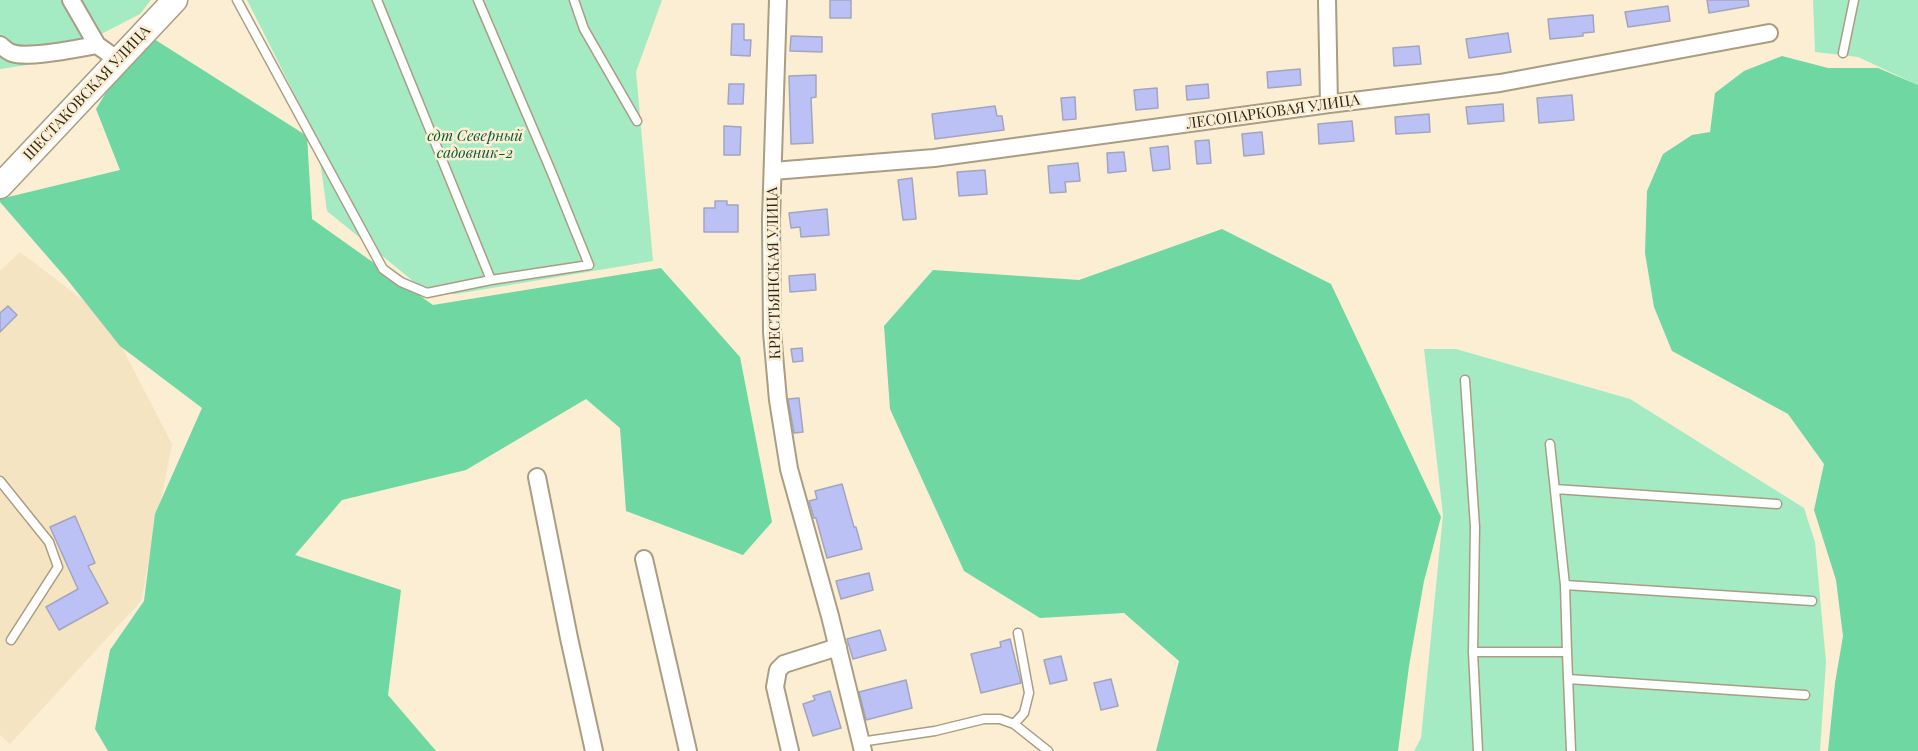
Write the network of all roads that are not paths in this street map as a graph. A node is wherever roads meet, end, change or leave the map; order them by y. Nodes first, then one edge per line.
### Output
1 (71, 0) edge
2 (175, 0) edge
3 (237, 0) edge
4 (377, 0) edge
5 (477, 0) edge
6 (574, 0) edge
7 (778, 0) edge
8 (1327, 0) edge
9 (1854, 0) edge
10 (1769, 33) dead end
11 (0, 45) edge
12 (97, 45) junction
13 (1843, 53) dead end
14 (118, 60) junction
15 (1329, 104) junction
16 (637, 121) dead end
17 (773, 171) junction
18 (0, 186) edge
19 (491, 280) junction
20 (1465, 380) dead end
21 (1550, 444) dead end
22 (537, 477) dead end
23 (0, 481) edge
24 (1555, 489) junction
25 (1777, 504) dead end
26 (644, 560) dead end
27 (1565, 585) junction
28 (1812, 601) dead end
29 (1018, 633) dead end
30 (11, 640) dead end
31 (838, 647) junction
32 (1473, 652) junction
33 (1567, 652) junction
34 (1568, 679) junction
35 (1805, 695) dead end
36 (1014, 724) junction
37 (861, 746) edge
38 (594, 751) edge
39 (688, 751) edge
40 (790, 751) edge
41 (1048, 751) edge
42 (1478, 751) edge
43 (1570, 751) edge

1 - 12 street
2 - 14 main road, ШЕСТАКОВСКАЯ УЛИЦА
3 - 19 lane
4 - 19 lane
5 - 19 lane
6 - 16 lane
7 - 17 street, КРЕСТЬЯНСКАЯ УЛИЦА
8 - 15 street
9 - 13 lane
10 - 15 street, ЛЕСОПАРКОВАЯ УЛИЦА
11 - 12 street
12 - 14 street
14 - 18 main road, ШЕСТАКОВСКАЯ УЛИЦА
15 - 17 street, ЛЕСОПАРКОВАЯ УЛИЦА
17 - 31 street, КРЕСТЬЯНСКАЯ УЛИЦА
20 - 32 lane
21 - 24 lane
22 - 38 street
23 - 30 lane
24 - 25 lane
24 - 27 lane
26 - 39 street
27 - 28 lane
27 - 33 lane
29 - 36 lane
31 - 37 street, КРЕСТЬЯНСКАЯ УЛИЦА
31 - 40 street
32 - 33 lane
32 - 42 lane
33 - 34 lane
34 - 35 lane
34 - 43 lane
36 - 37 lane
36 - 41 lane

